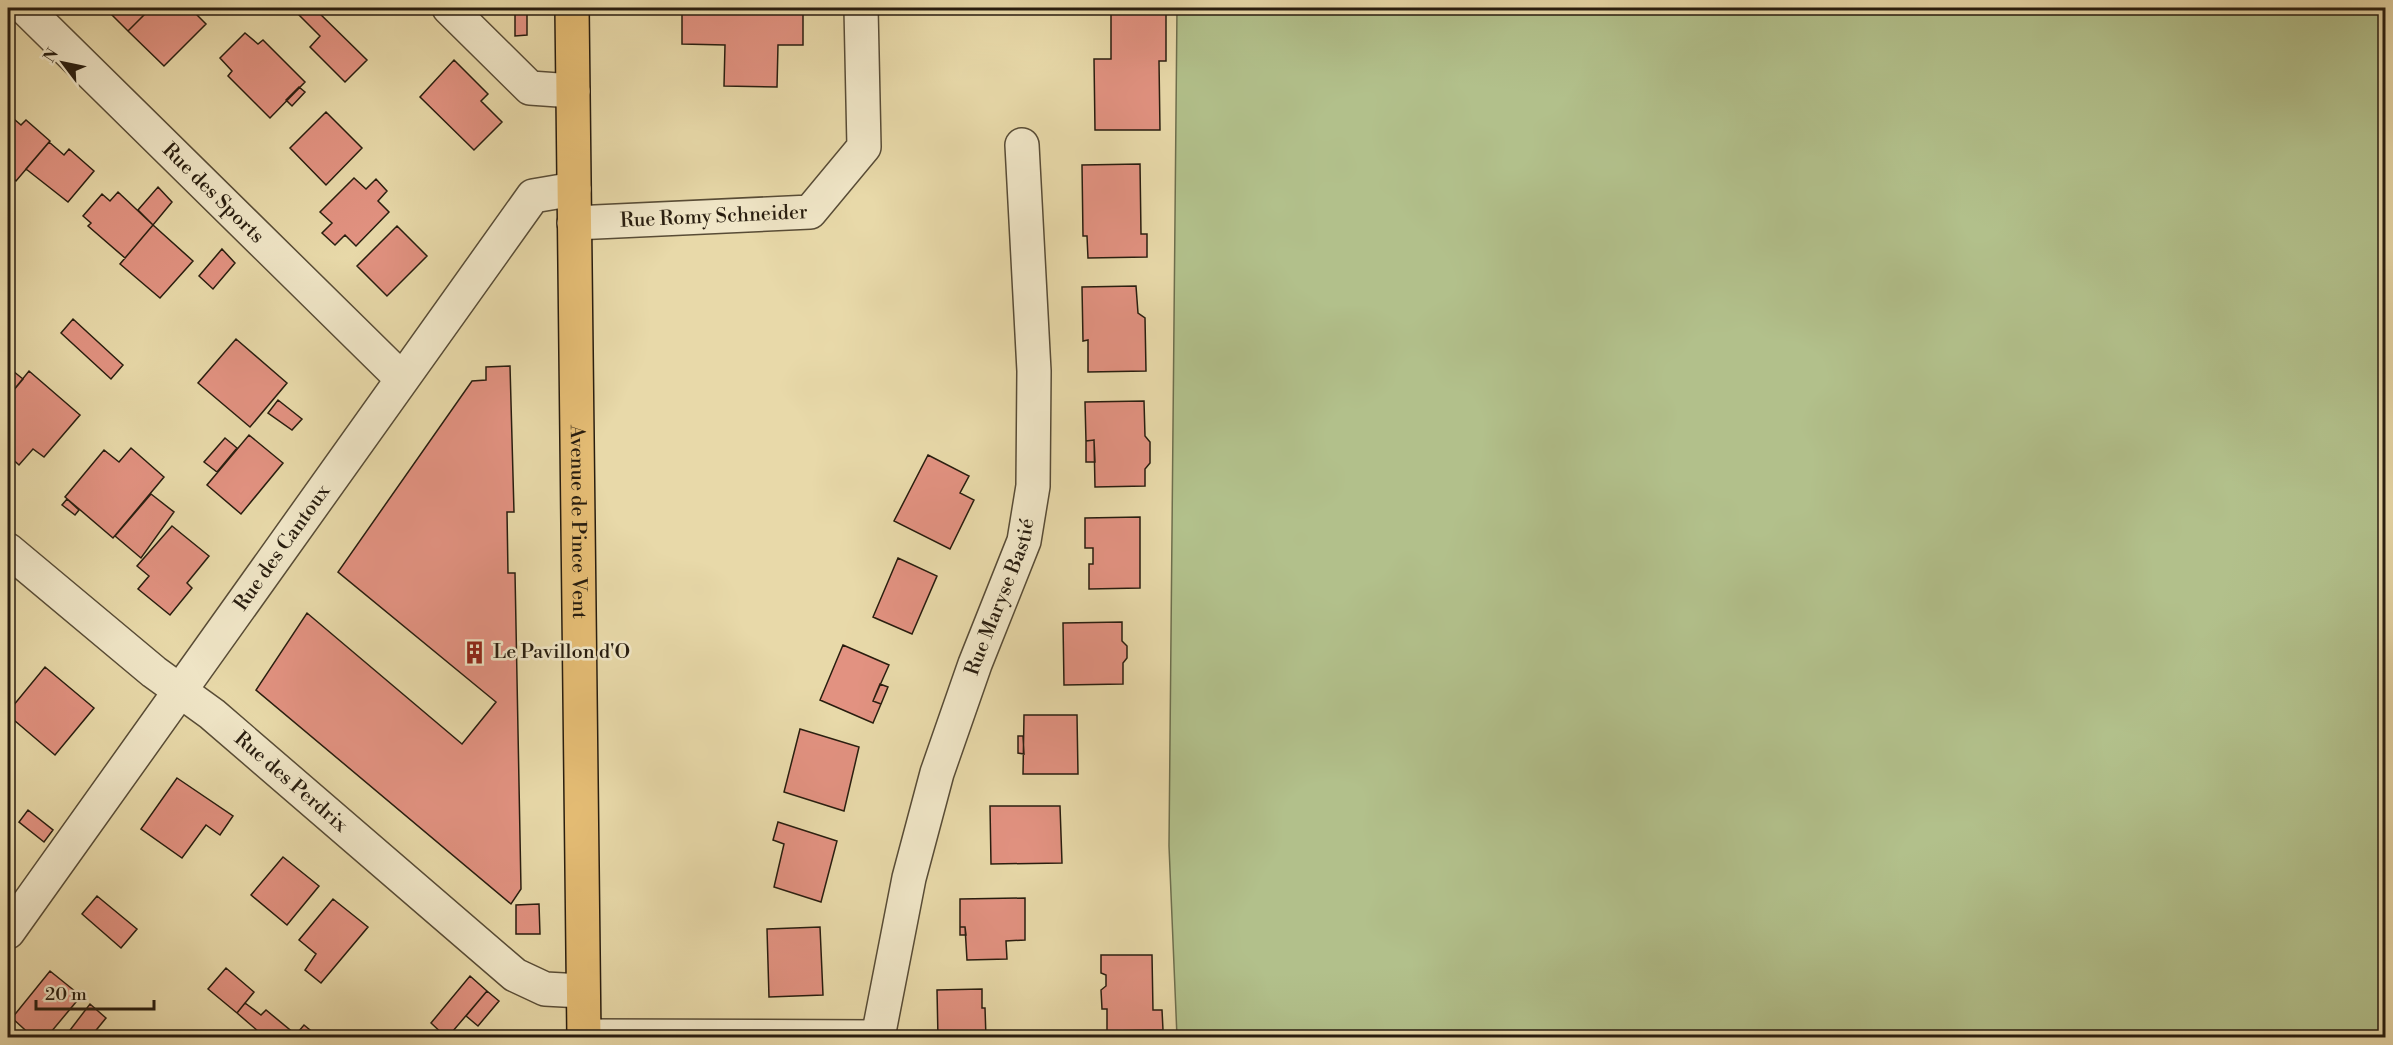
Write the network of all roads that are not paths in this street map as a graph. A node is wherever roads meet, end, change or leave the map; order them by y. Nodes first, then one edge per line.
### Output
1 (25, 8) edge
2 (449, 8) edge
3 (572, 8) edge
4 (861, 8) edge
5 (573, 92) junction
6 (1022, 146) dead end
7 (574, 189) junction
8 (574, 223) junction
9 (401, 378) junction
10 (8, 550) edge
11 (180, 690) junction
12 (8, 932) edge
13 (582, 991) junction
14 (584, 1036) edge
15 (878, 1038) edge

1 - 9 street, Rue des Sports
2 - 5 street
3 - 5 main road, Avenue de Pince Vent
4 - 8 street, Rue Romy Schneider
5 - 7 main road, Avenue de Pince Vent
6 - 15 street, Rue Maryse Bastié
7 - 8 main road, Avenue de Pince Vent
7 - 9 street, Rue des Cantoux
8 - 13 main road, Avenue de Pince Vent
9 - 11 street, Rue des Cantoux
10 - 11 street, Rue des Perdrix
11 - 12 street, Rue des Cantoux
11 - 13 street, Rue des Perdrix
13 - 14 main road, Avenue de Pince Vent
14 - 15 street

